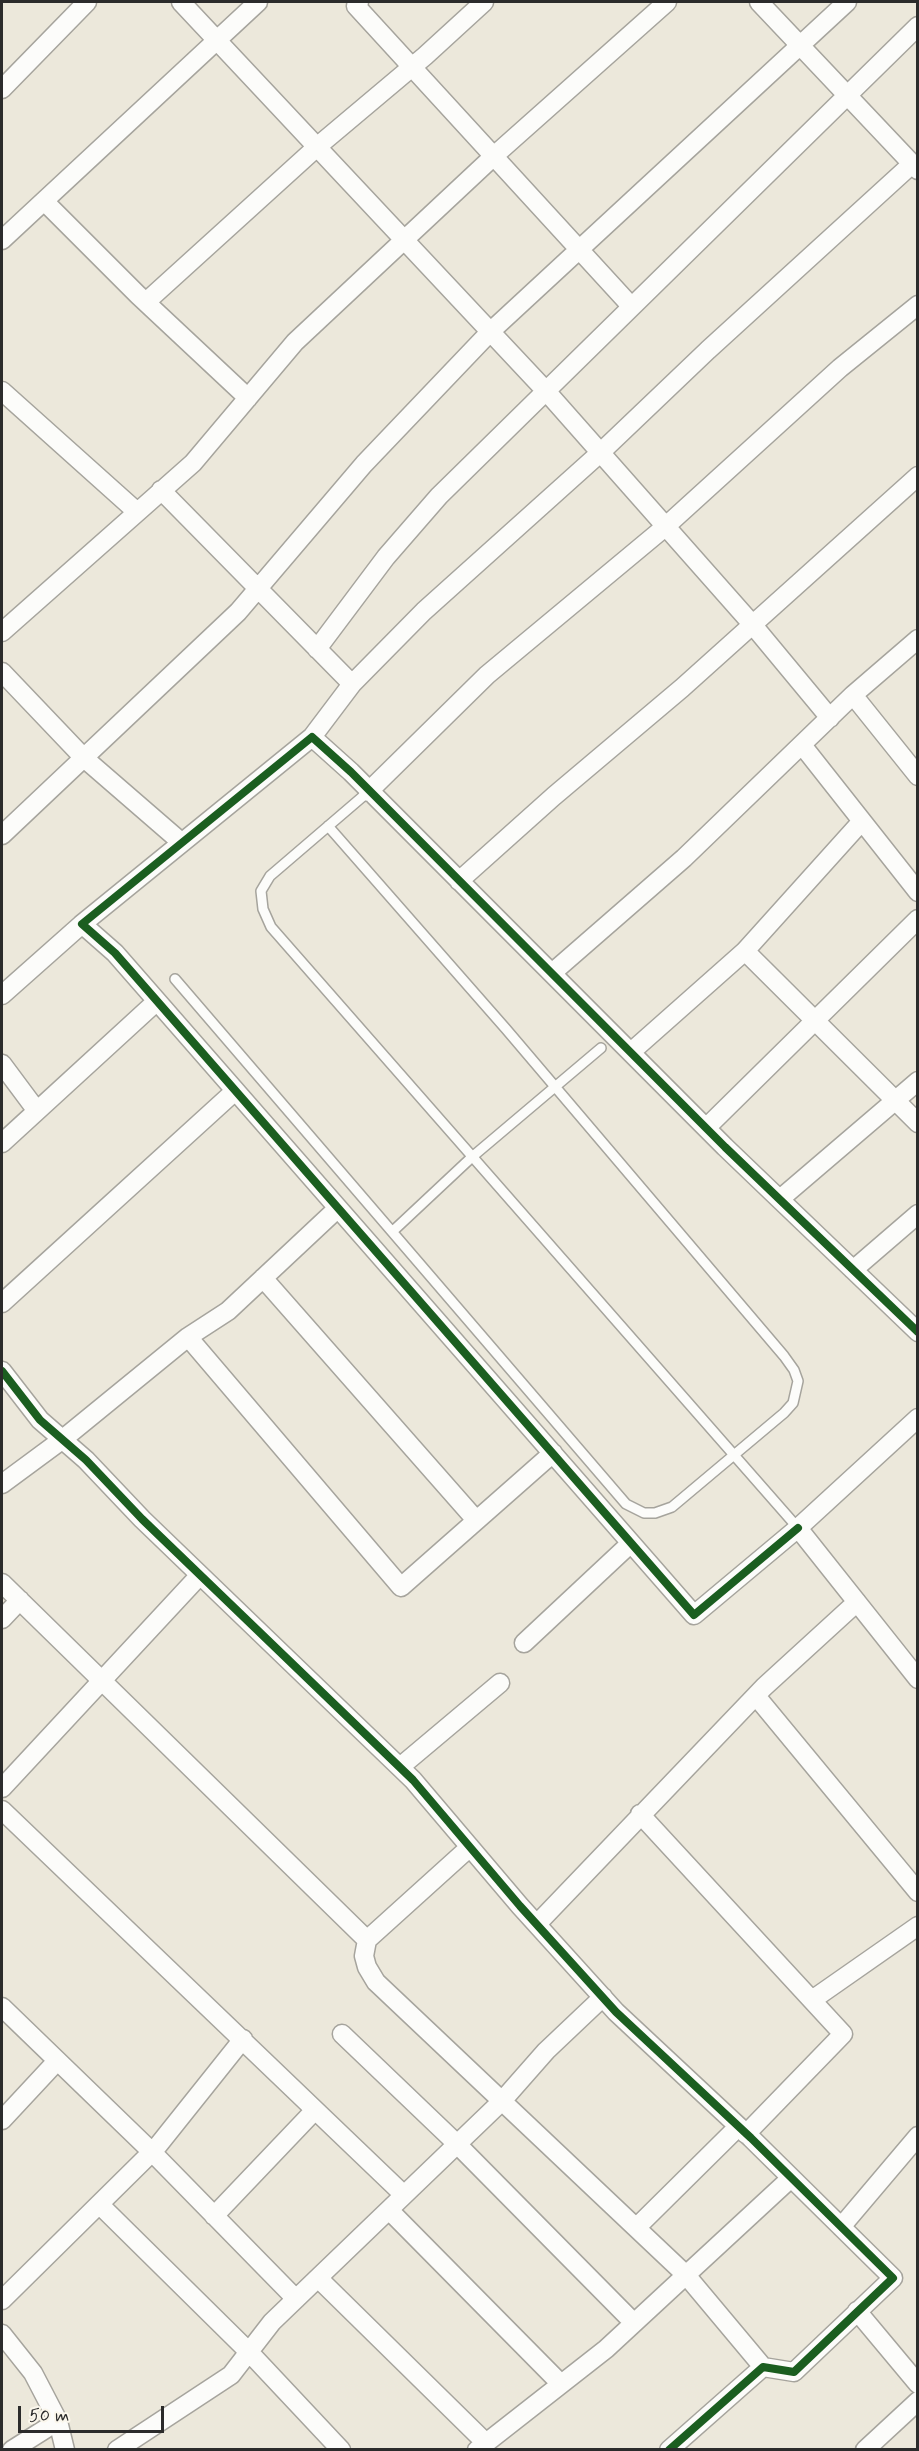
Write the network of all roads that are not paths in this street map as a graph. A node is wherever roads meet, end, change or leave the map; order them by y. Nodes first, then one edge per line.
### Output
1 (87, 2) edge
2 (181, 2) edge
3 (258, 2) edge
4 (359, 2) edge
5 (484, 2) edge
6 (667, 2) edge
7 (759, 2) edge
8 (846, 2) edge
9 (918, 26) edge
10 (217, 39) junction
11 (800, 45) junction
12 (413, 66) junction
13 (2, 89) edge
14 (847, 95) junction
15 (318, 146) junction
16 (495, 155) junction
17 (916, 167) edge
18 (44, 201) junction
19 (2, 240) edge
20 (404, 241) junction
21 (580, 248) junction
22 (146, 302) junction
23 (918, 305) edge
24 (632, 306) junction
25 (490, 332) junction
26 (546, 391) junction
27 (2, 392) edge
28 (248, 398) junction
29 (600, 453) junction
30 (918, 476) edge
31 (161, 490) junction
32 (136, 511) junction
33 (665, 527) junction
34 (256, 590) junction
35 (752, 624) junction
36 (2, 632) edge
37 (918, 639) edge
38 (317, 649) junction
39 (2, 672) edge
40 (352, 684) junction
41 (853, 695) junction
42 (830, 717) junction
43 (312, 737) junction
44 (802, 745) junction
45 (84, 758) junction
46 (918, 776) edge
47 (368, 792) junction
48 (862, 821) junction
49 (328, 826) junction
50 (2, 835) edge
51 (181, 843) junction
52 (459, 880) junction
53 (918, 892) edge
54 (918, 920) edge
55 (82, 924) junction
56 (745, 951) junction
57 (552, 973) junction
58 (175, 980) dead end
59 (2, 995) edge
60 (157, 1001) junction
61 (813, 1019) junction
62 (600, 1048) dead end
63 (631, 1052) junction
64 (2, 1064) edge
65 (918, 1081) edge
66 (555, 1086) junction
67 (235, 1091) junction
68 (896, 1101) junction
69 (37, 1111) junction
70 (918, 1123) edge
71 (706, 1128) junction
72 (2, 1143) edge
73 (472, 1157) junction
74 (780, 1200) junction
75 (338, 1208) junction
76 (918, 1214) edge
77 (393, 1231) junction
78 (853, 1269) junction
79 (263, 1278) junction
80 (2, 1303) edge
81 (918, 1332) edge
82 (188, 1337) junction
83 (2, 1371) edge
84 (918, 1418) edge
85 (63, 1439) junction
86 (552, 1453) junction
87 (733, 1455) junction
88 (2, 1484) edge
89 (476, 1520) junction
90 (798, 1528) junction
91 (631, 1543) junction
92 (200, 1575) junction
93 (2, 1583) edge
94 (20, 1600) junction
95 (856, 1602) junction
96 (2, 1619) edge
97 (524, 1643) dead end
98 (918, 1679) edge
99 (102, 1681) junction
100 (500, 1683) dead end
101 (756, 1696) junction
102 (400, 1767) junction
103 (2, 1788) edge
104 (2, 1810) edge
105 (640, 1814) junction
106 (470, 1847) junction
107 (918, 1892) edge
108 (537, 1924) junction
109 (918, 1926) edge
110 (367, 1940) junction
111 (603, 1998) junction
112 (812, 2000) junction
113 (2, 2007) edge
114 (342, 2034) dead end
115 (243, 2039) junction
116 (57, 2061) junction
117 (502, 2101) junction
118 (315, 2110) junction
119 (2, 2120) edge
120 (742, 2130) junction
121 (918, 2136) edge
122 (456, 2143) junction
123 (152, 2152) junction
124 (791, 2178) junction
125 (404, 2195) junction
126 (100, 2205) junction
127 (389, 2210) junction
128 (214, 2216) junction
129 (638, 2226) junction
130 (841, 2227) junction
131 (686, 2275) junction
132 (318, 2278) junction
133 (296, 2299) junction
134 (2, 2300) edge
135 (857, 2311) junction
136 (634, 2323) junction
137 (2, 2334) edge
138 (249, 2352) junction
139 (763, 2367) junction
140 (561, 2384) junction
141 (918, 2384) edge
142 (918, 2402) edge
143 (58, 2421) junction
144 (482, 2446) edge
145 (12, 2450) edge
146 (65, 2450) edge
147 (117, 2450) edge
148 (341, 2450) edge
149 (669, 2450) edge
150 (865, 2450) edge

1 - 13 street
2 - 10 street
3 - 10 street
4 - 12 street
5 - 12 street
6 - 16 street
7 - 11 street
8 - 11 street
9 - 14 street
10 - 15 street
10 - 18 street
11 - 14 street
11 - 21 street
12 - 15 street
12 - 16 street
14 - 17 street
14 - 24 street
15 - 20 street
15 - 22 street
16 - 20 street
16 - 21 street
17 - 29 street
18 - 19 street
18 - 22 street
20 - 25 street
20 - 28 street
21 - 24 street
21 - 25 street
22 - 28 street
23 - 33 street
24 - 26 street
25 - 26 street
25 - 34 street
26 - 29 street
26 - 38 street
27 - 32 street
28 - 31 street
29 - 33 street
29 - 40 street
30 - 35 street
31 - 32 street
31 - 34 street
32 - 36 street
33 - 35 street
33 - 47 street
34 - 38 street
34 - 45 street
35 - 42 street
35 - 52 street
37 - 41 street
38 - 40 street
39 - 45 street
40 - 43 street
41 - 42 street
41 - 46 street
42 - 44 street
43 - 47 street
43 - 51 street
44 - 48 street
44 - 57 street
45 - 50 street
45 - 51 street
47 - 49 lane
47 - 52 street
48 - 53 street
48 - 56 street
49 - 66 lane
49 - 73 lane
51 - 55 street
52 - 57 street
54 - 61 street
55 - 59 street
55 - 60 street
56 - 61 street
56 - 63 street
57 - 63 street
58 - 77 lane
60 - 67 street
60 - 69 street
61 - 68 street
61 - 71 street
62 - 66 lane
63 - 71 street
64 - 69 street
65 - 68 street
66 - 73 lane
66 - 87 lane
67 - 75 street
67 - 80 street
68 - 70 street
68 - 74 street
69 - 72 street
71 - 74 street
73 - 77 lane
73 - 87 lane
74 - 78 street
75 - 79 street
75 - 86 street
76 - 78 street
77 - 87 lane
78 - 81 street
79 - 82 street
79 - 89 street
82 - 85 street
82 - 89 street
83 - 85 street
84 - 90 street
85 - 88 street
85 - 92 street
86 - 89 street
86 - 91 street
87 - 90 lane
90 - 91 street
90 - 95 street
91 - 97 street
92 - 99 street
92 - 102 street
93 - 94 street
94 - 96 street
94 - 99 street
95 - 98 street
95 - 101 street
99 - 103 street
99 - 110 street
100 - 102 street
101 - 105 street
101 - 107 street
102 - 106 street
104 - 115 street
105 - 108 street
105 - 112 street
106 - 108 street
106 - 110 street
108 - 111 street
109 - 112 street
110 - 117 street
111 - 117 street
111 - 120 street
112 - 120 street
113 - 116 street
114 - 122 street
115 - 118 street
115 - 123 street
116 - 119 street
116 - 123 street
117 - 122 street
117 - 129 street
118 - 125 street
118 - 128 street
120 - 124 street
120 - 129 street
121 - 130 street
122 - 125 street
122 - 136 street
123 - 126 street
123 - 128 street
124 - 130 street
124 - 131 street
125 - 127 street
126 - 134 street
126 - 138 street
127 - 132 street
127 - 140 street
128 - 133 street
129 - 131 street
130 - 135 street
131 - 136 street
131 - 139 street
132 - 133 street
132 - 144 street
133 - 138 street
135 - 139 street
135 - 141 street
136 - 140 street
137 - 143 street
138 - 147 street
138 - 148 street
139 - 149 street
140 - 144 street
142 - 150 street
143 - 145 street
143 - 146 street

